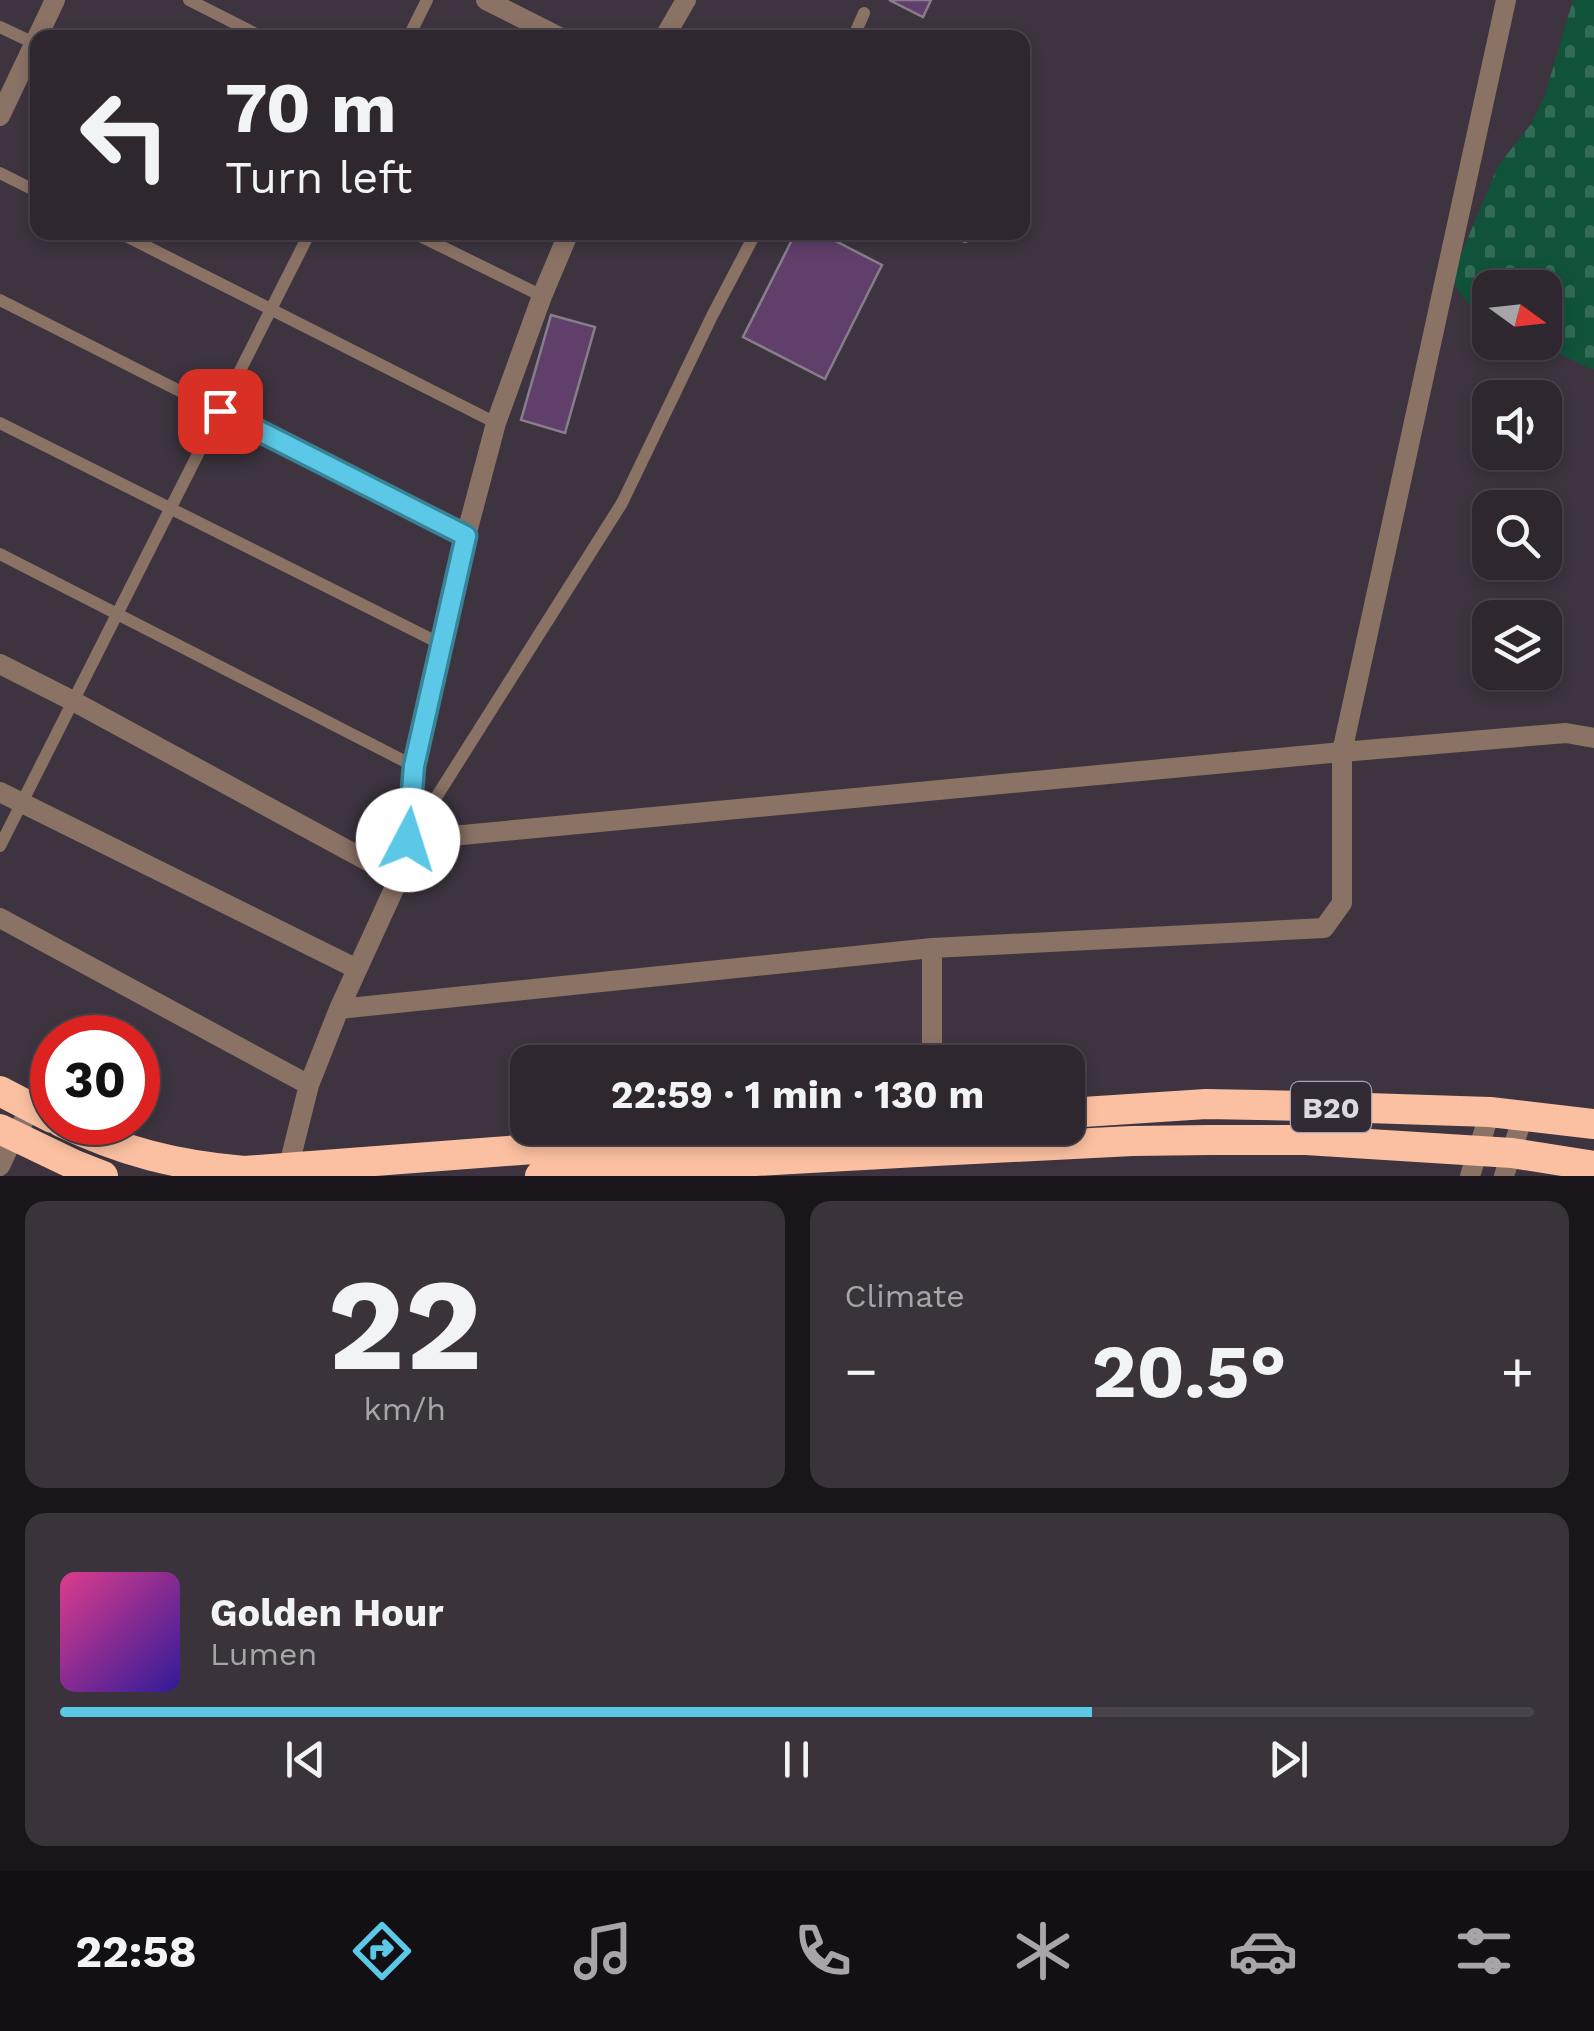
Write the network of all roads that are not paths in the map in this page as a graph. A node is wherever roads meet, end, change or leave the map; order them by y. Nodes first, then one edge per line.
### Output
1 (55, 0) edge
2 (189, 0) edge
3 (427, 0) edge
4 (486, 0) edge
5 (686, 0) edge
6 (1506, 0) edge
7 (864, 13) dead end
8 (0, 27) edge
9 (42, 30) edge
10 (248, 30) edge
11 (412, 30) edge
12 (546, 30) edge
13 (669, 30) edge
14 (856, 30) edge
15 (30, 42) edge
16 (30, 57) edge
17 (0, 116) edge
18 (0, 173) edge
19 (30, 188) edge
20 (134, 240) edge
21 (306, 240) edge
22 (428, 240) edge
23 (566, 240) edge
24 (752, 240) edge
25 (542, 296) junction
26 (0, 300) edge
27 (271, 310) junction
28 (220, 411) junction
29 (0, 423) edge
30 (496, 423) junction
31 (171, 508) junction
32 (466, 536) junction
33 (0, 554) edge
34 (117, 614) junction
35 (441, 644) junction
36 (0, 664) edge
37 (73, 701) junction
38 (1594, 738) edge
39 (1342, 752) junction
40 (414, 766) junction
41 (0, 792) edge
42 (22, 803) junction
43 (408, 840) junction
44 (0, 846) edge
45 (398, 878) junction
46 (0, 918) edge
47 (932, 948) junction
48 (357, 969) junction
49 (339, 1009) junction
50 (932, 1045) edge
51 (309, 1084) junction
52 (0, 1092) edge
53 (30, 1107) edge
54 (1085, 1112) edge
55 (1490, 1112) junction
56 (1524, 1116) junction
57 (30, 1124) edge
58 (1594, 1124) edge
59 (116, 1145) edge
60 (592, 1145) edge
61 (708, 1145) edge
62 (3, 1150) edge
63 (1474, 1164) edge
64 (1508, 1164) edge
65 (1594, 1166) edge
66 (700, 1170) edge
67 (288, 1173) edge
68 (103, 1176) edge
69 (540, 1176) edge

1 - 9 street
2 - 10 lane
3 - 11 lane
4 - 12 street
5 - 13 street
6 - 39 street
7 - 14 lane
8 - 15 lane
16 - 17 street
18 - 19 lane
20 - 27 lane
21 - 27 lane
22 - 25 lane
23 - 25 street
24 - 43 lane
25 - 30 street
26 - 28 lane
27 - 28 lane
27 - 30 lane
28 - 31 lane
28 - 32 lane
29 - 31 lane
30 - 32 street
31 - 34 lane
31 - 35 lane
32 - 35 street
33 - 34 lane
34 - 37 lane
34 - 40 lane
35 - 40 street
36 - 37 street
37 - 42 lane
37 - 45 street
38 - 39 street
39 - 43 street
39 - 47 street
40 - 43 street
41 - 42 street
42 - 44 lane
42 - 48 street
43 - 45 street
45 - 48 street
46 - 51 street
47 - 49 street
47 - 50 street
48 - 49 street
49 - 51 street
51 - 67 street
52 - 53 highway
54 - 55 highway, B20
55 - 56 highway, B20
55 - 63 street
56 - 58 highway, B20
56 - 64 street
57 - 62 street
59 - 67 highway
60 - 67 highway
61 - 66 street
62 - 68 highway
63 - 64 highway, B20
63 - 66 highway, B20
64 - 65 highway, B20
66 - 69 highway, B20

